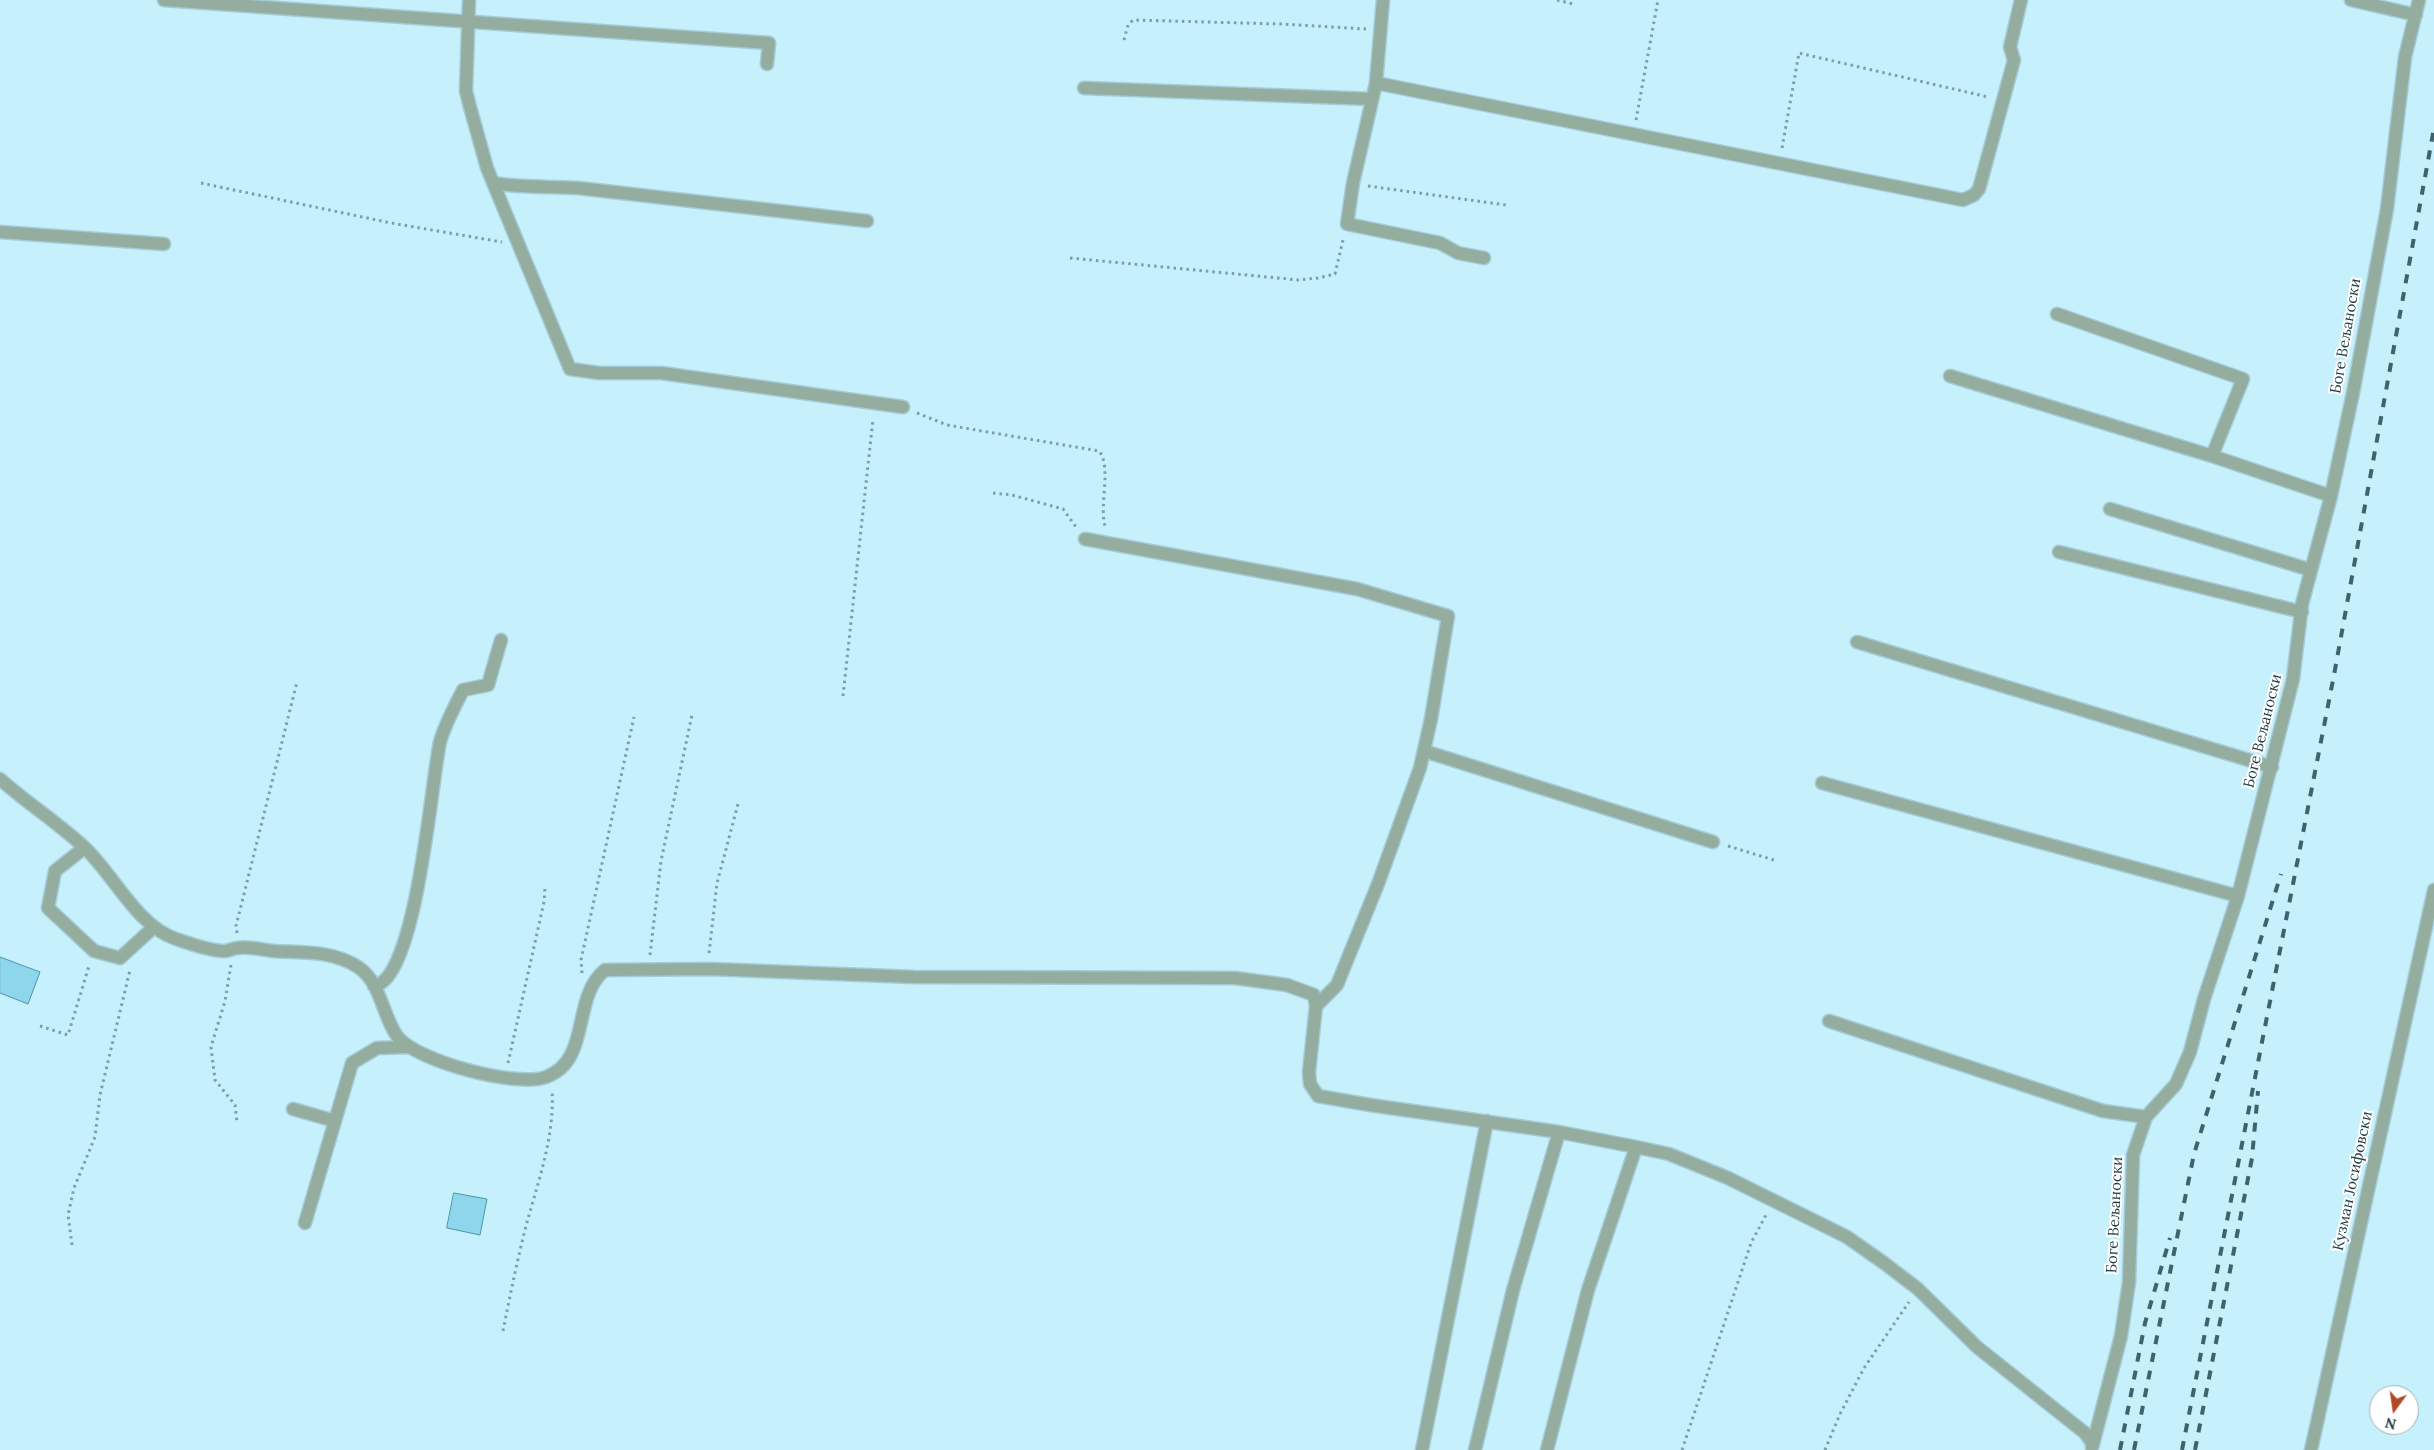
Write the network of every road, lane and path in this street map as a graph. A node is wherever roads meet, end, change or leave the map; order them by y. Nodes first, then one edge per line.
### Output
1 (164, 0) edge
2 (469, 0) edge
3 (1383, 0) edge
4 (1557, 0) edge
5 (1658, 0) edge
6 (2021, 0) edge
7 (2351, 0) edge
8 (2420, 0) edge
9 (1572, 4) dead end
10 (2416, 16) junction
11 (470, 23) junction
12 (1379, 30) junction
13 (1124, 40) dead end
14 (767, 64) dead end
15 (1376, 83) junction
16 (1084, 88) dead end
17 (1372, 99) junction
18 (2003, 101) junction
19 (1634, 134) junction
20 (1779, 165) junction
21 (201, 183) dead end
22 (493, 183) junction
23 (1353, 183) junction
24 (1506, 205) dead end
25 (867, 221) dead end
26 (1347, 224) junction
27 (0, 232) edge
28 (519, 242) junction
29 (164, 244) dead end
30 (1070, 258) dead end
31 (1484, 258) dead end
32 (2057, 314) dead end
33 (1950, 376) dead end
34 (875, 403) junction
35 (903, 407) joint
36 (2212, 456) junction
37 (993, 493) dead end
38 (2331, 496) junction
39 (2110, 510) dead end
40 (1085, 539) joint
41 (1109, 544) junction
42 (2059, 552) dead end
43 (2311, 570) junction
44 (2302, 612) junction
45 (501, 640) dead end
46 (1857, 642) dead end
47 (297, 682) dead end
48 (843, 696) dead end
49 (692, 714) dead end
50 (634, 717) dead end
51 (1424, 751) junction
52 (2272, 767) junction
53 (0, 780) edge
54 (1822, 783) dead end
55 (738, 804) dead end
56 (1713, 842) joint
57 (84, 848) junction
58 (1777, 861) dead end
59 (545, 888) dead end
60 (2434, 890) edge
61 (2238, 896) junction
62 (154, 927) junction
63 (238, 947) junction
64 (94, 951) junction
65 (132, 964) dead end
66 (710, 969) junction
67 (650, 970) junction
68 (374, 986) junction
69 (589, 990) junction
70 (1316, 1006) junction
71 (1829, 1021) dead end
72 (40, 1026) dead end
73 (408, 1047) junction
74 (552, 1075) junction
75 (511, 1078) junction
76 (293, 1109) dead end
77 (2146, 1118) junction
78 (335, 1121) junction
79 (1487, 1121) junction
80 (237, 1122) dead end
81 (1559, 1132) junction
82 (1636, 1147) junction
83 (1775, 1200) junction
84 (305, 1223) dead end
85 (72, 1245) dead end
86 (1918, 1289) junction
87 (503, 1331) dead end
88 (2092, 1447) edge
89 (1422, 1450) edge
90 (1475, 1450) edge
91 (1547, 1450) edge
92 (1682, 1450) edge
93 (1825, 1450) edge
94 (2311, 1450) edge

1 - 11 street
2 - 11 street
3 - 12 street
4 - 9 path
5 - 19 path
6 - 18 street
7 - 10 street
8 - 10 street, Боге Вељаноски
10 - 38 street, Боге Вељаноски
11 - 14 street
11 - 22 street
12 - 13 path
12 - 15 street
15 - 17 street
15 - 19 street
16 - 17 street
17 - 23 street
18 - 20 street
18 - 20 path
19 - 20 street
21 - 28 path
22 - 25 street
22 - 28 street
23 - 24 path
23 - 26 street
26 - 30 path
26 - 31 street
27 - 29 street
28 - 34 street
32 - 36 street
33 - 36 street
34 - 35 street
34 - 48 path
35 - 41 path
36 - 38 street
37 - 40 path
38 - 43 street, Боге Вељаноски
39 - 43 street
40 - 41 street
41 - 51 street
42 - 44 street
43 - 44 street, Боге Вељаноски
44 - 52 street, Боге Вељаноски
45 - 68 street
46 - 52 street
47 - 63 path
49 - 67 path
50 - 69 path
51 - 56 street
51 - 70 street
52 - 61 street, Боге Вељаноски
53 - 57 street
54 - 61 street
55 - 66 path
56 - 58 path
57 - 62 street
57 - 64 street
59 - 75 path
60 - 94 street, Кузман Јосифовски
61 - 77 street, Боге Вељаноски
62 - 63 street
62 - 64 street
63 - 68 street
63 - 80 path
64 - 72 path
65 - 85 path
66 - 67 street
66 - 70 street
67 - 69 street
68 - 73 street
69 - 74 street
70 - 79 street
71 - 77 street
73 - 75 street
73 - 78 street
74 - 75 street
74 - 87 path
76 - 78 street
77 - 88 street, Боге Вељаноски
78 - 84 street
79 - 81 street
79 - 89 street
81 - 82 street
81 - 90 street
82 - 83 street
82 - 91 street
83 - 86 street
83 - 92 path
86 - 88 street
86 - 93 path

